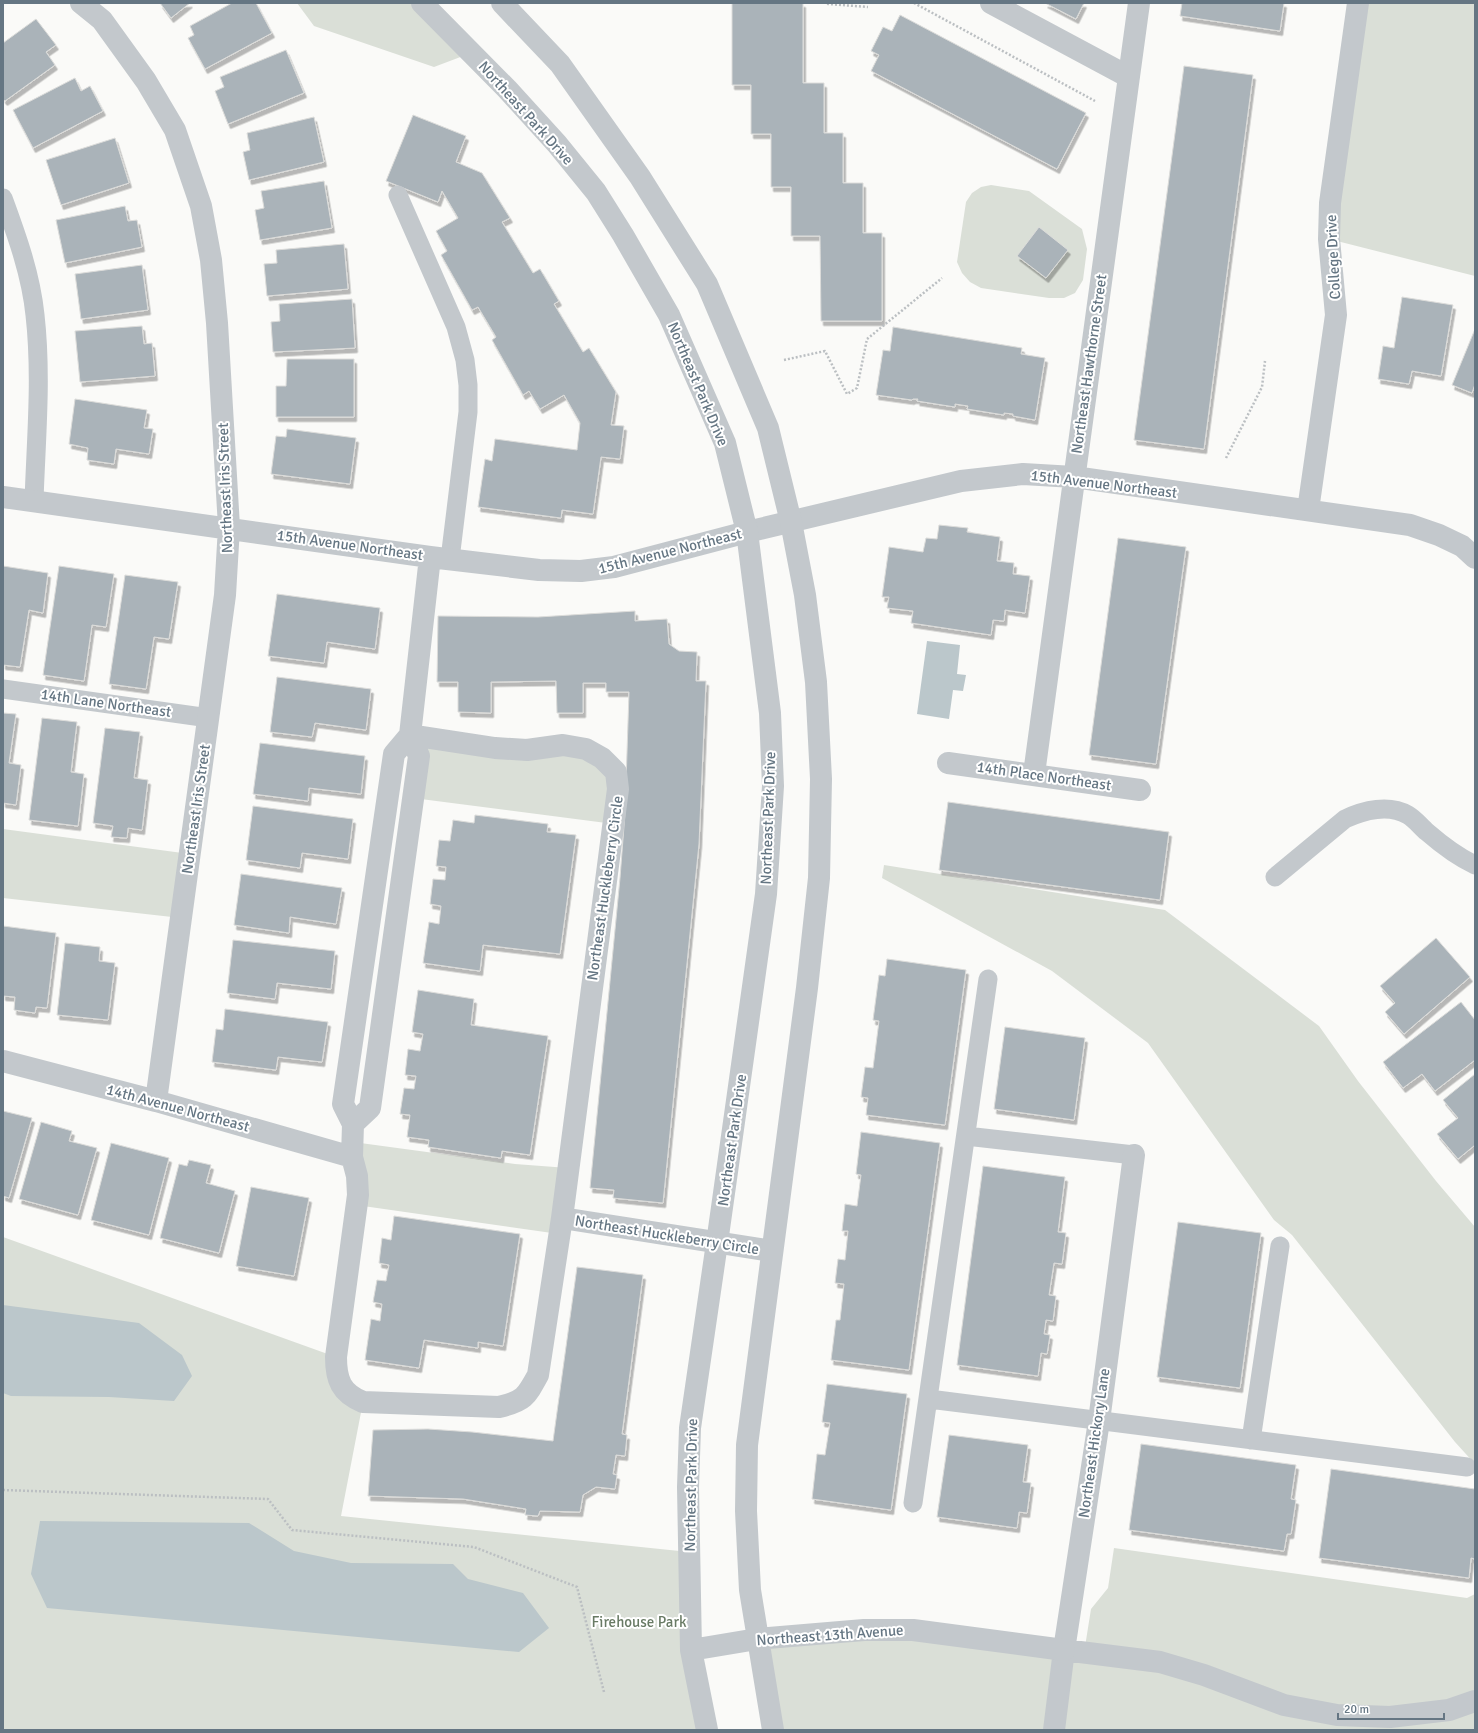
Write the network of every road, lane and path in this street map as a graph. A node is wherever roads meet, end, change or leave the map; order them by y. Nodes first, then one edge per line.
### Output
1 (81, 3) edge
2 (422, 3) edge
3 (502, 3) edge
4 (828, 3) edge
5 (914, 3) edge
6 (991, 3) edge
7 (1139, 3) edge
8 (1358, 3) edge
9 (868, 7) dead end
10 (1129, 77) junction
11 (1097, 101) dead end
12 (398, 195) dead end
13 (3, 198) edge
14 (942, 278) dead end
15 (784, 360) dead end
16 (1265, 362) dead end
17 (1226, 458) dead end
18 (1074, 477) junction
19 (3, 497) edge
20 (34, 501) junction
21 (1308, 510) junction
22 (791, 522) junction
23 (230, 527) junction
24 (747, 532) junction
25 (440, 558) junction
26 (1475, 558) edge
27 (3, 689) edge
28 (209, 718) junction
29 (410, 735) junction
30 (948, 762) dead end
31 (1034, 774) junction
32 (1140, 790) dead end
33 (1475, 865) edge
34 (1275, 877) dead end
35 (988, 979) dead end
36 (3, 1061) edge
37 (156, 1101) junction
38 (966, 1136) junction
39 (1134, 1156) joint
40 (352, 1157) junction
41 (562, 1218) junction
42 (717, 1243) junction
43 (1280, 1246) dead end
44 (772, 1252) junction
45 (929, 1399) junction
46 (1099, 1421) junction
47 (1251, 1440) junction
48 (1467, 1467) dead end
49 (3, 1490) edge
50 (914, 1503) dead end
51 (757, 1638) junction
52 (691, 1650) junction
53 (1064, 1650) junction
54 (604, 1692) dead end
55 (1475, 1701) edge
56 (707, 1730) edge
57 (773, 1730) edge
58 (1054, 1730) edge

1 - 23 street, Northeast Iris Street
2 - 24 street, Northeast Park Drive
3 - 22 street
4 - 9 path
5 - 11 path
6 - 10 street
7 - 10 street, Northeast Hawthorne Street
8 - 21 street, College Drive
10 - 18 street, Northeast Hawthorne Street
12 - 25 lane
13 - 20 lane
14 - 15 path
16 - 17 path
18 - 21 street, 15th Avenue Northeast
18 - 22 street, 15th Avenue Northeast
18 - 31 street, Northeast Hawthorne Street
19 - 20 street, 15th Avenue Northeast
20 - 23 street, 15th Avenue Northeast
21 - 26 street, 15th Avenue Northeast
22 - 24 street, 15th Avenue Northeast
22 - 44 street
23 - 25 street, 15th Avenue Northeast
23 - 28 street, Northeast Iris Street
24 - 25 street, 15th Avenue Northeast
24 - 42 street, Northeast Park Drive
25 - 29 street
27 - 28 lane, 14th Lane Northeast
28 - 37 street, Northeast Iris Street
29 - 40 street, Northeast Huckleberry Circle
29 - 41 street, Northeast Huckleberry Circle
30 - 31 street, 14th Place Northeast
31 - 32 street, 14th Place Northeast
33 - 34 lane
35 - 38 lane
36 - 37 street, 14th Avenue Northeast
37 - 40 street, 14th Avenue Northeast
38 - 39 lane
38 - 45 lane
39 - 46 street, Northeast Hickory Lane
40 - 41 street, Northeast Huckleberry Circle
41 - 42 street, Northeast Huckleberry Circle
42 - 44 street, Northeast Huckleberry Circle
42 - 52 street, Northeast Park Drive
43 - 47 lane
44 - 51 street
45 - 46 lane
45 - 50 lane
46 - 47 lane
46 - 53 street, Northeast Hickory Lane
47 - 48 lane
49 - 54 path
51 - 52 street, Northeast 13th Avenue
51 - 53 street, Northeast 13th Avenue
51 - 57 street
52 - 56 street, Northeast Park Drive
53 - 55 street, Northeast 13th Avenue
53 - 58 street, Northeast Hickory Lane

